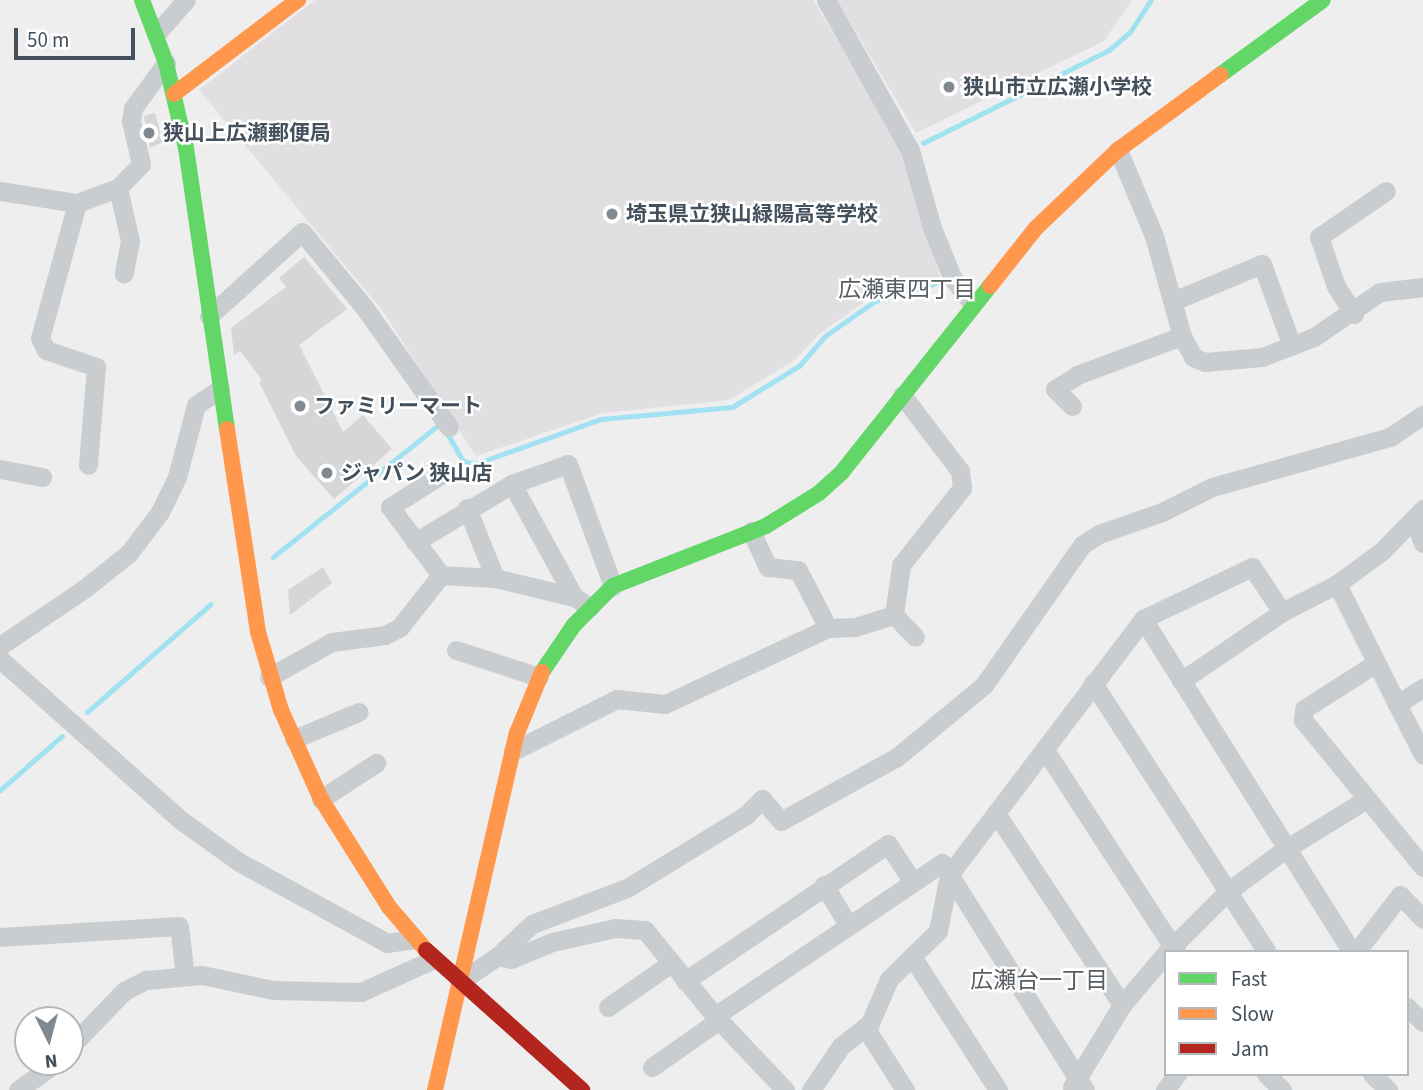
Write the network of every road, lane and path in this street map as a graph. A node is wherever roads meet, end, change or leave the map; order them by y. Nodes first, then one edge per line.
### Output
1 (142, 0) edge
2 (186, 0) edge
3 (299, 0) edge
4 (826, 0) edge
5 (1323, 0) edge
6 (156, 34) junction
7 (166, 63) junction
8 (174, 94) junction
9 (1118, 150) junction
10 (118, 188) junction
11 (0, 191) edge
12 (1386, 191) dead end
13 (77, 203) junction
14 (124, 273) dead end
15 (1423, 287) edge
16 (1174, 301) junction
17 (972, 304) junction
18 (1354, 314) junction
19 (209, 316) junction
20 (1182, 336) junction
21 (1292, 346) junction
22 (220, 389) junction
23 (902, 395) junction
24 (1072, 406) dead end
25 (1423, 415) edge
26 (449, 427) dead end
27 (88, 465) dead end
28 (0, 468) edge
29 (439, 476) dead end
30 (42, 477) dead end
31 (512, 484) junction
32 (467, 508) junction
33 (1423, 509) edge
34 (1423, 524) edge
35 (751, 531) junction
36 (415, 542) junction
37 (1423, 543) edge
38 (441, 575) junction
39 (495, 578) junction
40 (1337, 584) junction
41 (613, 586) junction
42 (582, 602) junction
43 (1282, 612) junction
44 (894, 615) junction
45 (1143, 619) junction
46 (828, 628) junction
47 (915, 637) dead end
48 (0, 646) edge
49 (456, 650) dead end
50 (0, 659) edge
51 (1376, 663) junction
52 (269, 677) junction
53 (540, 677) junction
54 (1181, 681) junction
55 (1093, 683) junction
56 (1423, 688) edge
57 (1397, 704) junction
58 (359, 712) dead end
59 (294, 739) junction
60 (1045, 750) junction
61 (513, 751) junction
62 (1423, 755) edge
63 (376, 763) dead end
64 (321, 799) junction
65 (1365, 800) junction
66 (996, 813) junction
67 (1284, 849) junction
68 (1423, 867) edge
69 (949, 875) junction
70 (912, 881) junction
71 (824, 885) junction
72 (1227, 892) junction
73 (1423, 919) edge
74 (847, 923) junction
75 (0, 937) edge
76 (415, 939) junction
77 (1169, 950) edge
78 (1171, 950) edge
79 (1266, 950) edge
80 (1353, 950) edge
81 (1356, 950) edge
82 (498, 956) junction
83 (913, 958) junction
84 (1164, 958) edge
85 (435, 959) junction
86 (671, 963) junction
87 (185, 976) junction
88 (685, 981) junction
89 (458, 982) junction
90 (1122, 1005) junction
91 (608, 1007) dead end
92 (1409, 1009) edge
93 (717, 1018) junction
94 (1423, 1022) edge
95 (865, 1027) junction
96 (84, 1032) edge
97 (652, 1067) dead end
98 (38, 1076) edge
99 (1374, 1076) edge
100 (1265, 1079) edge
101 (1078, 1086) edge
102 (18, 1090) edge
103 (435, 1090) edge
104 (582, 1090) edge
105 (785, 1090) edge
106 (811, 1090) edge
107 (905, 1090) edge
108 (998, 1090) edge
109 (1282, 1090) edge
110 (1388, 1090) edge

1 - 6 street
2 - 6 street
3 - 8 street
4 - 17 street
5 - 9 street
6 - 7 street
7 - 8 street
7 - 10 street
8 - 19 street
9 - 16 street
9 - 17 street
10 - 13 street
10 - 14 street
11 - 13 street
12 - 18 street
13 - 27 street
15 - 18 street
16 - 20 street
16 - 21 street
17 - 23 street
18 - 21 street
19 - 22 street
19 - 26 street
20 - 21 street
20 - 24 street
22 - 48 street
22 - 52 street
23 - 35 street
23 - 44 street
25 - 82 street
28 - 30 street
29 - 36 street
31 - 32 street
31 - 41 street
31 - 42 street
32 - 36 street
32 - 39 street
33 - 40 street
34 - 37 street
35 - 41 street
35 - 46 street
36 - 38 street
38 - 39 street
38 - 52 street
39 - 42 street
40 - 43 street
40 - 51 street
41 - 42 street
42 - 53 street
43 - 45 street
43 - 54 street
44 - 46 street
44 - 47 street
45 - 54 street
45 - 55 street
46 - 61 street
49 - 53 street
50 - 76 street
51 - 57 street
51 - 65 street
52 - 59 street
53 - 61 street
54 - 67 street
55 - 60 street
55 - 72 street
56 - 57 street
57 - 62 street
58 - 59 street
59 - 64 street
60 - 66 street
60 - 77 street
61 - 89 street
63 - 64 street
64 - 76 street
65 - 67 street
65 - 68 street
66 - 69 street
66 - 90 street
67 - 72 street
67 - 80 street
69 - 70 street
69 - 83 street
69 - 101 street
70 - 71 street
70 - 74 street
71 - 74 street
71 - 88 street
72 - 78 street
72 - 79 street
73 - 81 street
74 - 93 street
75 - 87 street
76 - 85 street
82 - 86 street
82 - 89 street
83 - 95 street
83 - 108 street
84 - 90 street
85 - 87 street
85 - 89 street
86 - 88 street
86 - 91 street
87 - 96 street
88 - 93 street
89 - 103 street
89 - 104 street
90 - 101 street
92 - 94 street
93 - 97 street
93 - 105 street
95 - 106 street
95 - 107 street
98 - 102 street
99 - 110 street
100 - 109 street

